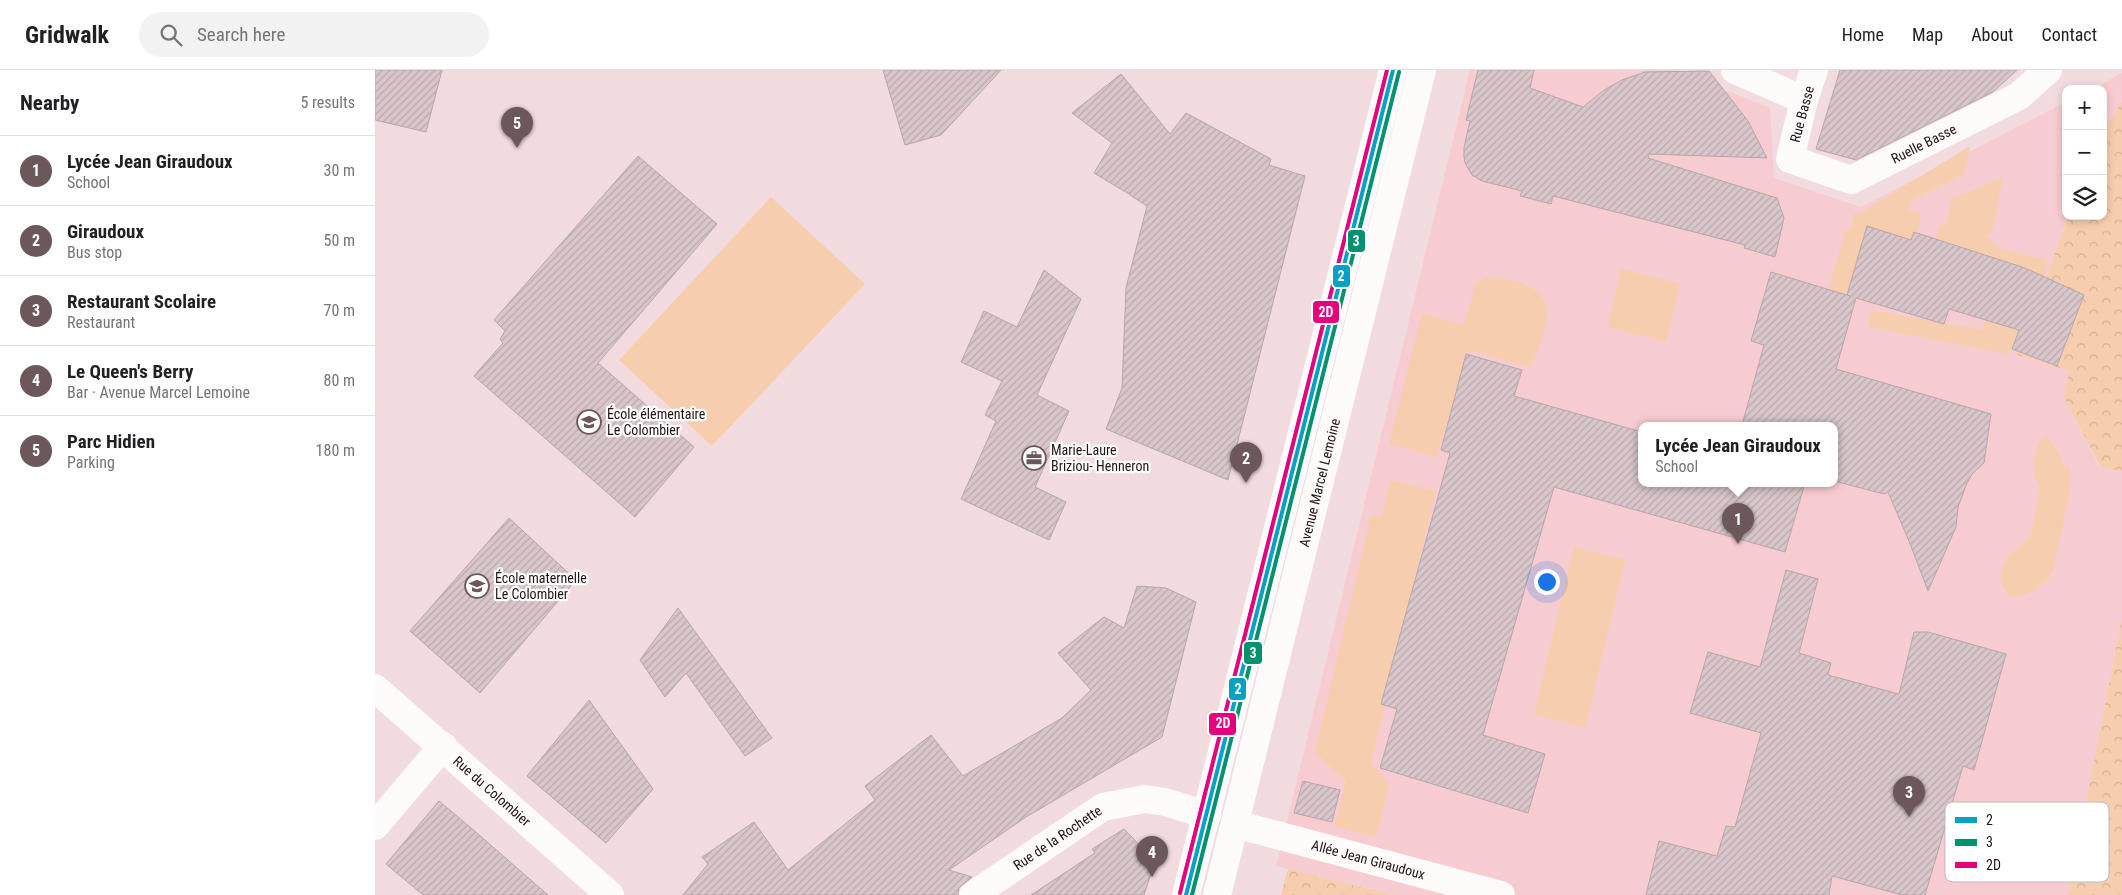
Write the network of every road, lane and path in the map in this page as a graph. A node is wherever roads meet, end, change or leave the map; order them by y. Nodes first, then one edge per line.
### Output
1 (1393, 70) edge
2 (1422, 70) edge
3 (1735, 70) edge
4 (1814, 70) edge
5 (2048, 70) edge
6 (1804, 100) junction
7 (1790, 159) joint
8 (375, 688) edge
9 (443, 746) junction
10 (1207, 815) junction
11 (1235, 824) junction
12 (375, 826) edge
13 (610, 895) edge
14 (973, 895) edge
15 (1186, 895) edge
16 (1217, 895) edge
17 (1501, 895) edge

1 - 10 main road
2 - 11 main road, Avenue Marcel Lemoine
3 - 6 main road
4 - 6 main road, Rue Basse
5 - 7 main road, Ruelle Basse
6 - 7 main road, Rue Basse
8 - 9 main road, Rue du Colombier
9 - 12 main road
9 - 13 main road, Rue du Colombier
10 - 14 main road, Rue de la Rochette
10 - 15 main road
11 - 16 main road, Avenue Marcel Lemoine
11 - 17 main road, Allée Jean Giraudoux

